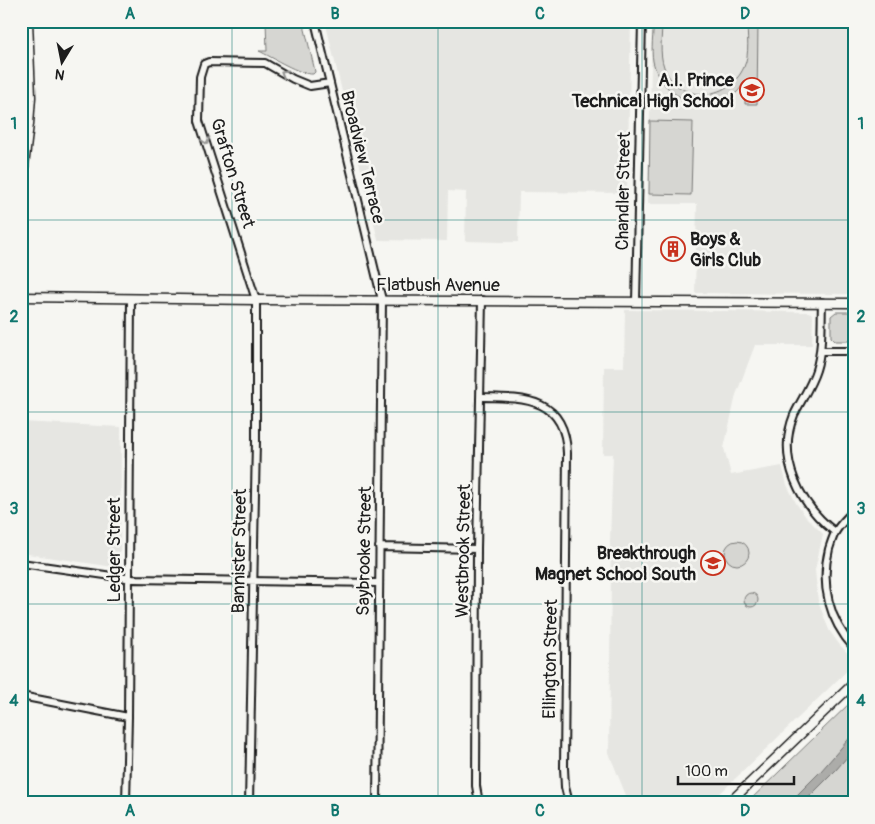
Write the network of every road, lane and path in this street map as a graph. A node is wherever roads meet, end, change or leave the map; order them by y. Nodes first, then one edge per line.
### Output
1 (28, 21) edge
2 (315, 21) edge
3 (642, 21) edge
4 (25, 44) edge
5 (330, 83) junction
6 (22, 180) edge
7 (21, 191) edge
8 (21, 297) edge
9 (130, 298) junction
10 (256, 300) junction
11 (382, 300) junction
12 (482, 300) junction
13 (636, 302) junction
14 (822, 302) junction
15 (854, 303) edge
16 (820, 351) junction
17 (854, 351) edge
18 (481, 397) junction
19 (854, 510) edge
20 (835, 532) junction
21 (380, 547) junction
22 (478, 549) junction
23 (21, 563) edge
24 (129, 579) junction
25 (253, 581) junction
26 (378, 583) junction
27 (854, 648) edge
28 (854, 682) edge
29 (21, 696) edge
30 (128, 717) junction
31 (126, 803) edge
32 (249, 803) edge
33 (377, 803) edge
34 (479, 803) edge
35 (569, 803) edge
36 (729, 803) edge

1 - 4 street
2 - 5 street, Broadview Terrace
3 - 13 street, Chandler Street
4 - 6 street
5 -> 10 street, Grafton Street
5 - 11 street, Broadview Terrace
6 - 7 street
8 - 9 street, Flatbush Avenue
9 - 10 street, Flatbush Avenue
9 - 24 street, Ledger Street
10 - 11 street, Flatbush Avenue
10 - 25 street, Bannister Street
11 - 12 street, Flatbush Avenue
11 - 21 street, Saybrooke Street
12 - 13 street, Flatbush Avenue
12 - 18 street, Westbrook Street
13 - 14 street, Flatbush Avenue
14 - 15 street, Flatbush Avenue
14 - 16 street
16 - 17 street
16 - 20 street
18 - 22 street, Westbrook Street
18 - 35 street, Ellington Street
19 - 20 street
20 - 27 street
21 - 22 street
21 - 26 street, Saybrooke Street
22 - 34 street, Westbrook Street
23 - 24 street
24 - 25 street
24 - 30 street, Ledger Street
25 - 26 street
25 - 32 street, Bannister Street
26 - 33 street, Saybrooke Street
28 - 36 street
29 - 30 street
30 - 31 street, Ledger Street

